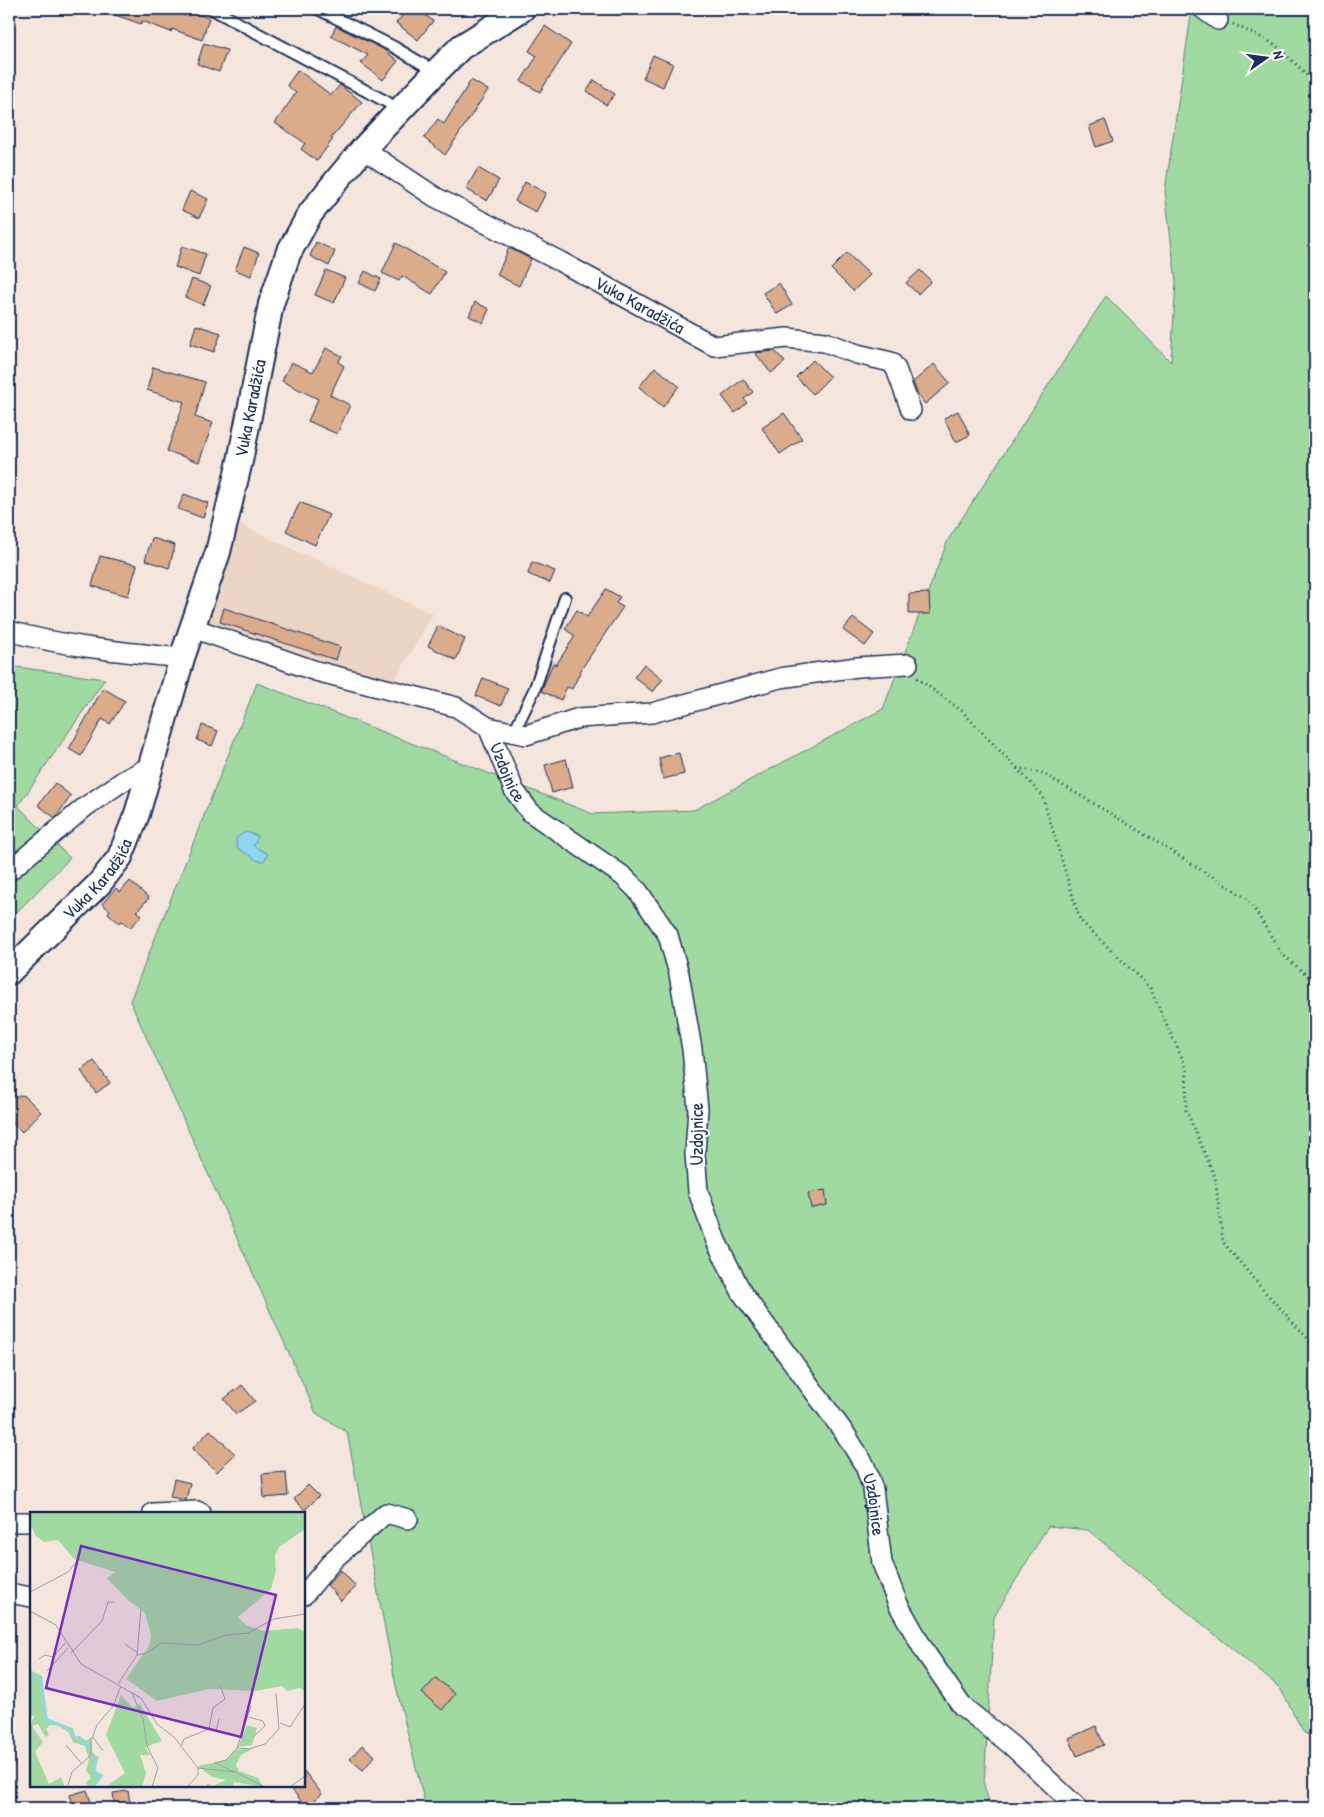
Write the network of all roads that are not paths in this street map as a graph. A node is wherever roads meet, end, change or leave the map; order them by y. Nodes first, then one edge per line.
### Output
1 (212, 9) edge
2 (318, 9) edge
3 (522, 9) edge
4 (436, 72) junction
5 (400, 111) junction
6 (363, 149) junction
7 (911, 410) dead end
8 (565, 598) dead end
9 (193, 628) junction
10 (9, 631) edge
11 (182, 658) junction
12 (904, 665) road end
13 (488, 726) junction
14 (514, 732) junction
15 (153, 765) junction
16 (9, 871) edge
17 (9, 972) edge
18 (175, 1512) edge
19 (199, 1512) edge
20 (408, 1519) dead end
21 (9, 1522) edge
22 (30, 1522) edge
23 (9, 1593) edge
24 (305, 1594) edge
25 (30, 1597) edge
26 (1078, 1808) edge

1 - 5 lane
2 - 4 lane
3 - 4 street, Vuka Karadžića
4 - 5 street, Vuka Karadžića
5 - 6 street, Vuka Karadžića
6 - 7 street, Vuka Karadžića
6 - 9 street, Vuka Karadžića
8 - 14 lane
9 - 11 street, Vuka Karadžića
9 - 13 street, Uzdojnice
10 - 11 street
11 - 15 street, Vuka Karadžića
12 - 14 street
13 - 14 street
13 - 26 street, Uzdojnice
15 - 16 street
15 - 17 street, Vuka Karadžića
18 - 19 street
20 - 24 street
21 - 22 street
23 - 25 street

